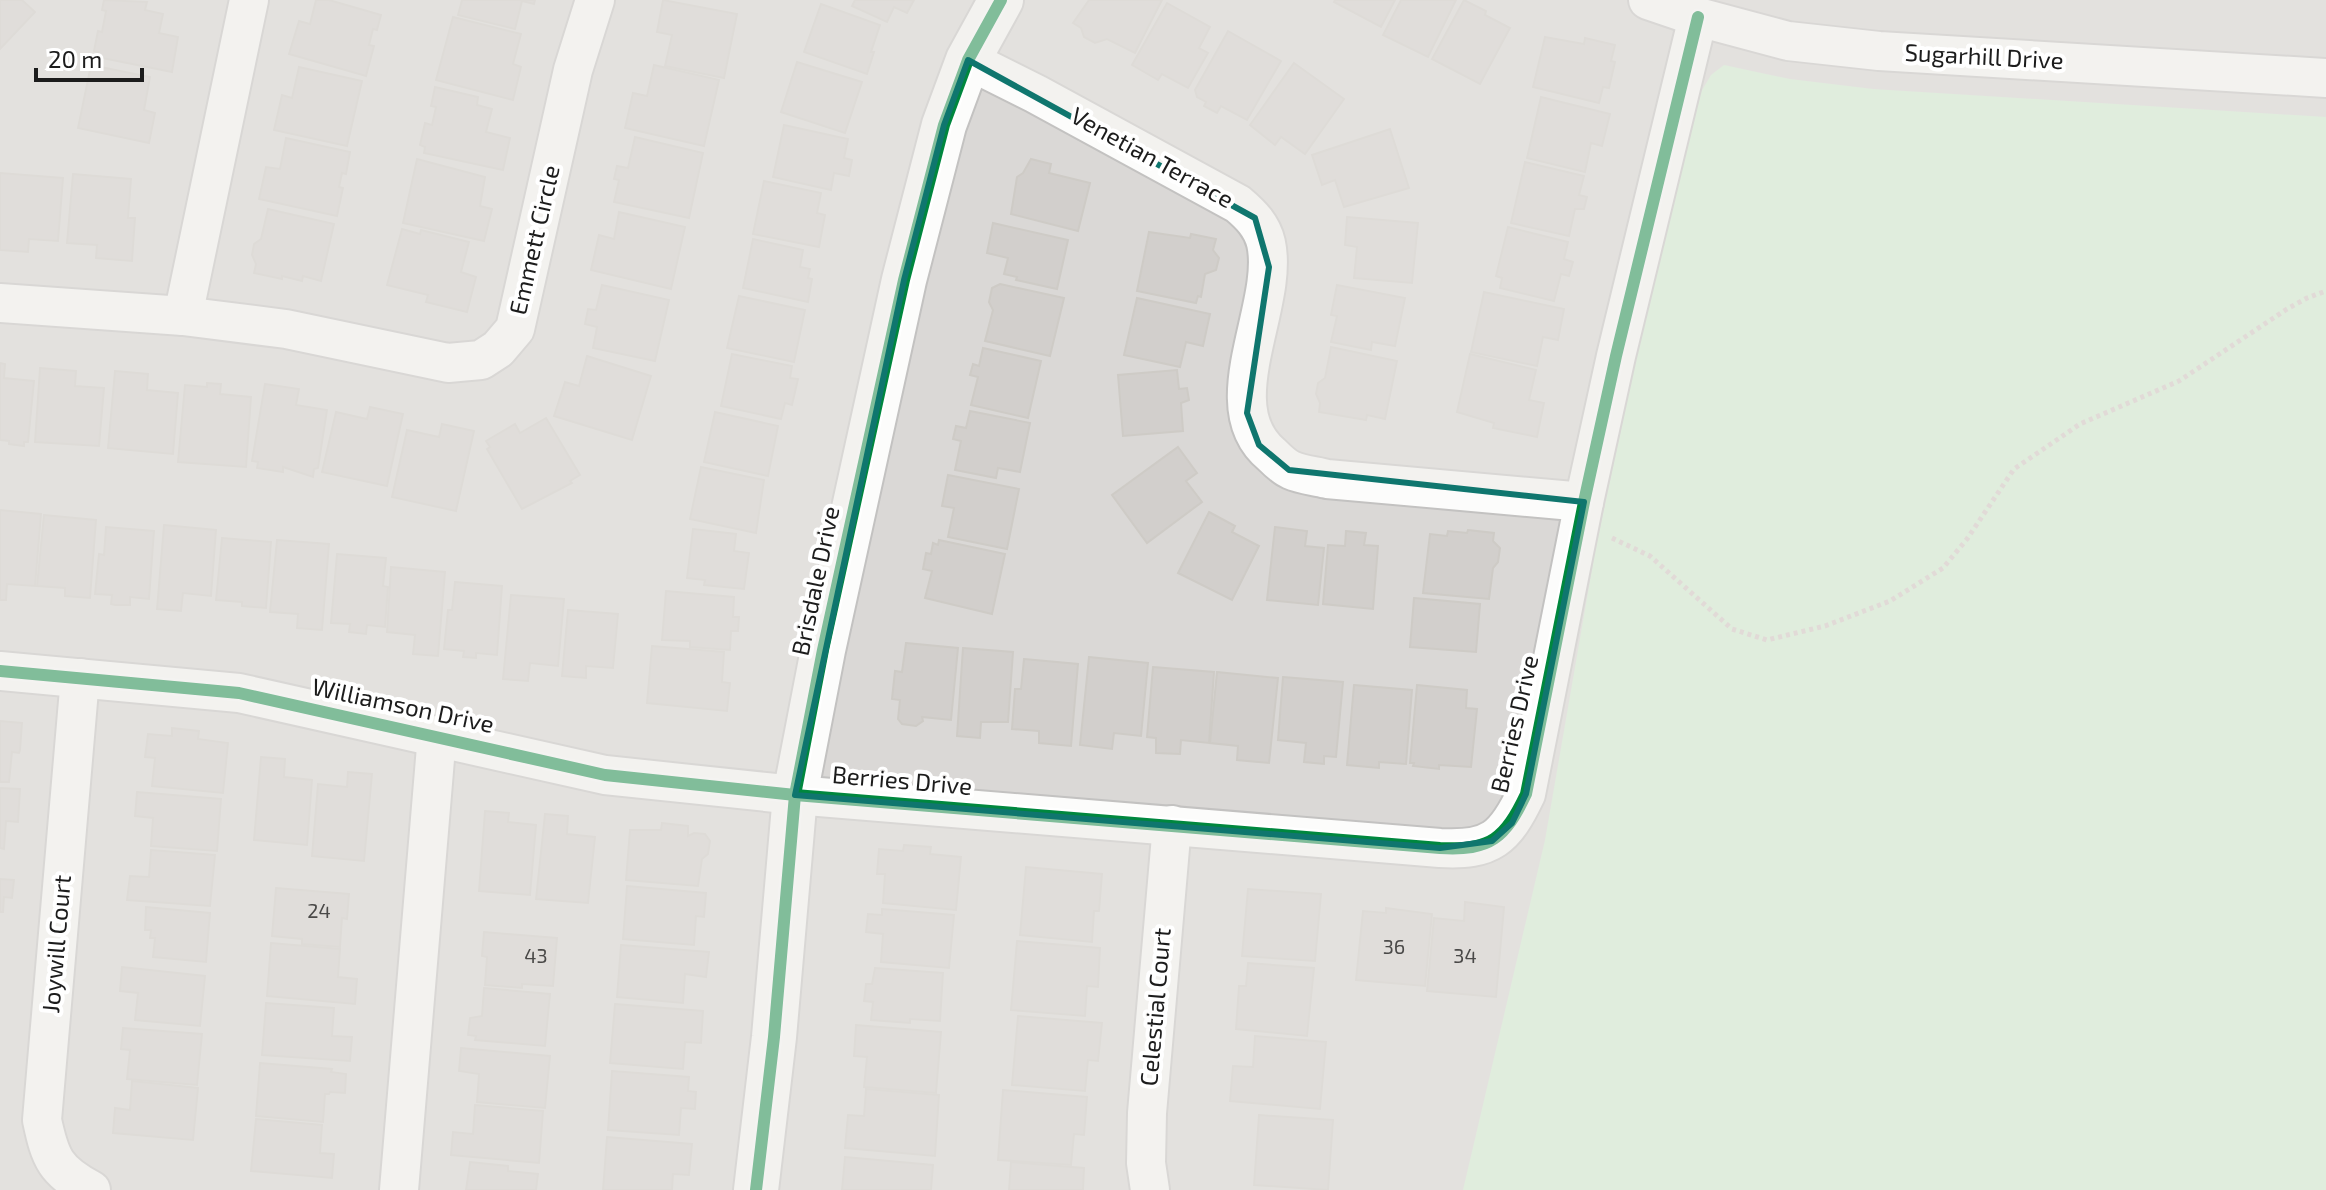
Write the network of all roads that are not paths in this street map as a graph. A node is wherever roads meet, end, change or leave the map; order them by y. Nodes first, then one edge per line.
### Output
1 (249, 0) edge
2 (595, 0) edge
3 (1001, 0) edge
4 (1648, 0) edge
5 (1698, 17) junction
6 (968, 60) junction
7 (2326, 78) edge
8 (0, 303) edge
9 (183, 316) junction
10 (1584, 502) junction
11 (0, 671) edge
12 (80, 678) junction
13 (437, 735) junction
14 (795, 795) junction
15 (1172, 825) junction
16 (91, 1190) edge
17 (399, 1190) edge
18 (756, 1190) edge
19 (1150, 1190) edge

1 - 9 street
2 - 9 street, Emmett Circle
3 - 6 street, Brisdale Drive
4 - 5 street, Sugarhill Drive
5 - 7 street, Sugarhill Drive
5 - 10 street, Berries Drive
6 - 10 street, Venetian Terrace
6 - 14 street, Brisdale Drive
8 - 9 street, Emmett Circle
10 - 15 street, Berries Drive
11 - 12 street, Williamson Drive
12 - 13 street, Williamson Drive
12 - 16 street, Joywill Court
13 - 14 street, Williamson Drive
13 - 17 street
14 - 15 street, Berries Drive
14 - 18 street, Brisdale Drive
15 - 19 street, Celestial Court

